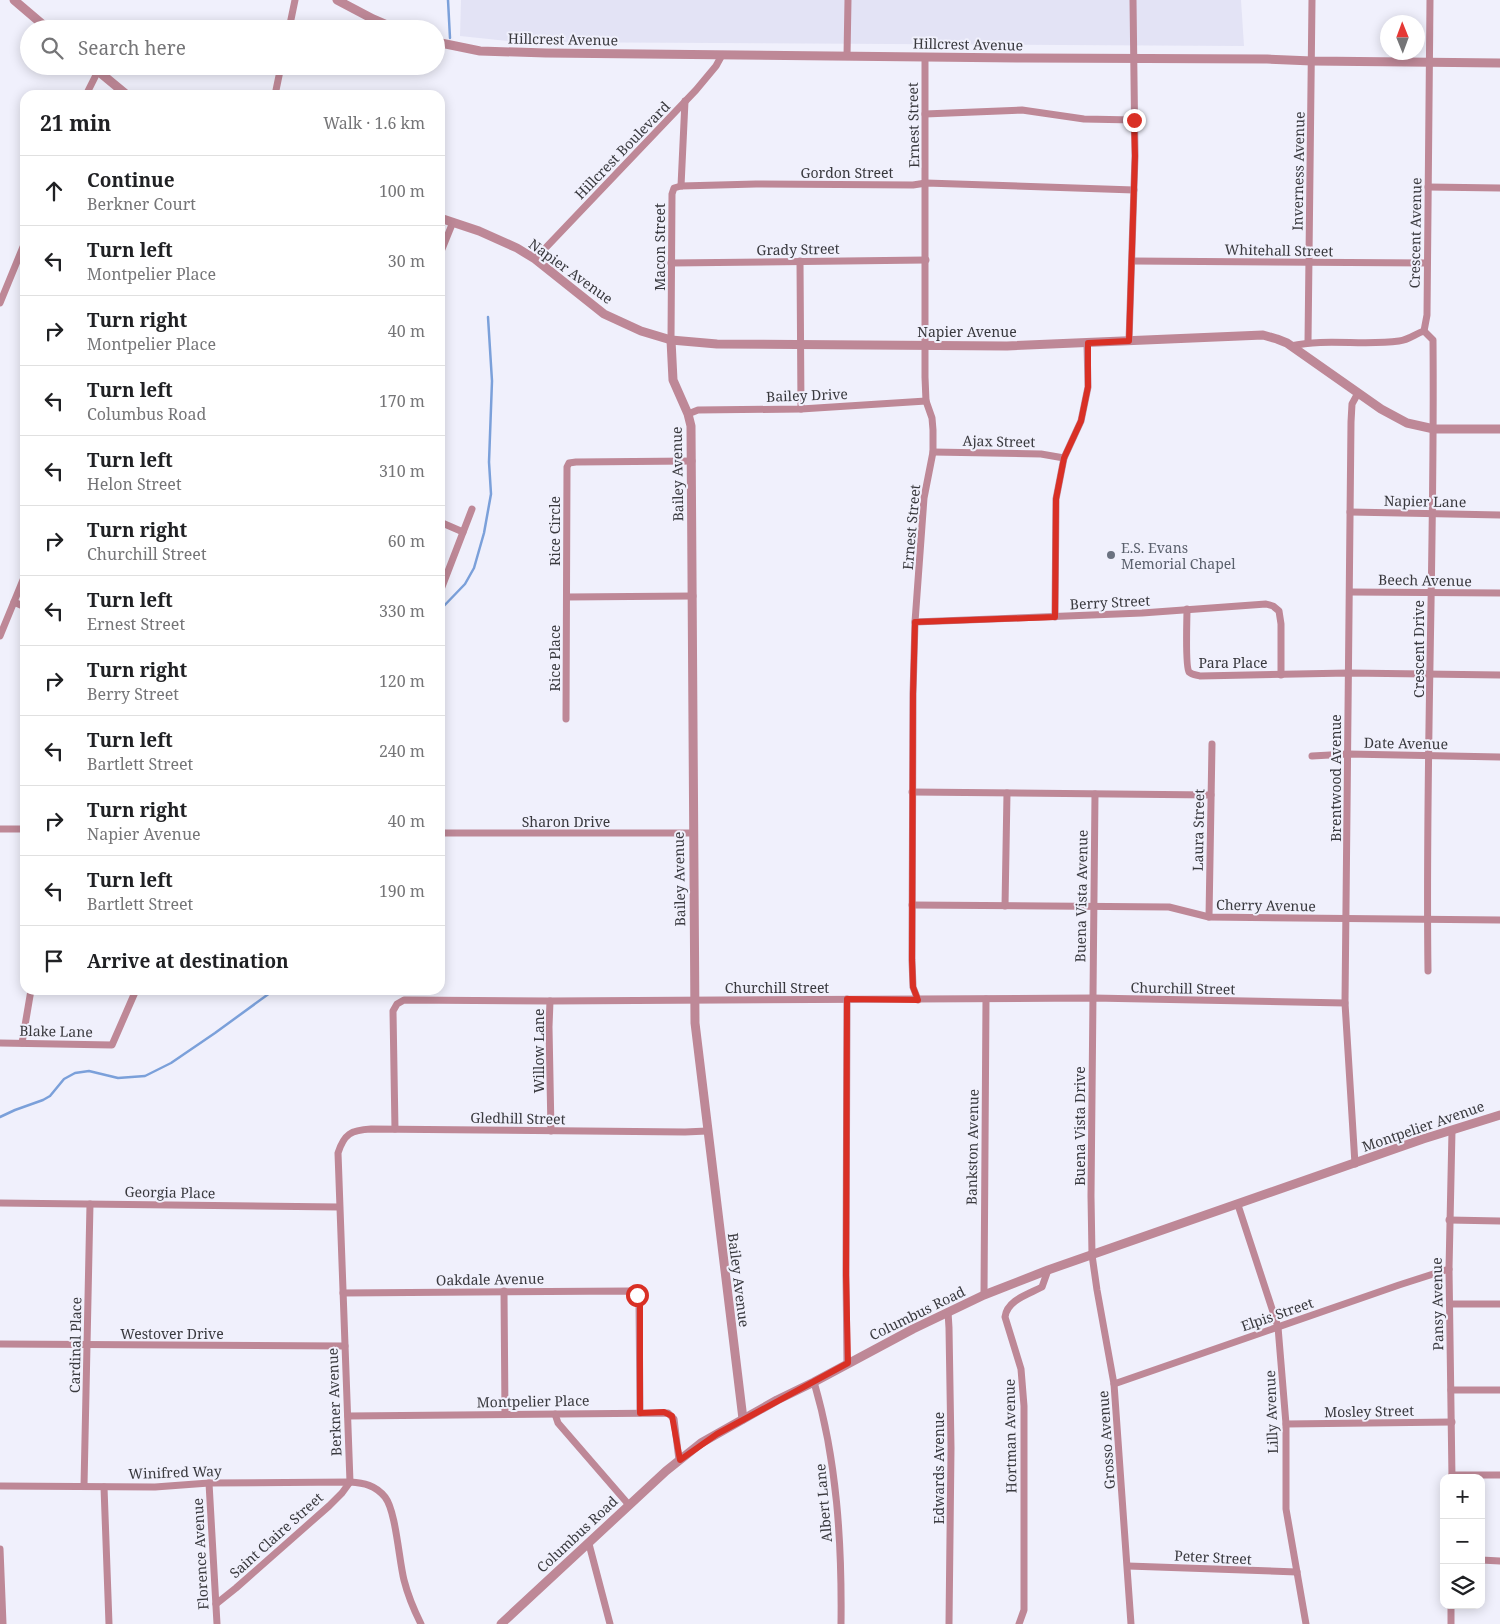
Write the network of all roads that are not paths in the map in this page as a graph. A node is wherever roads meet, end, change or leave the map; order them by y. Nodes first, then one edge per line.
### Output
1 (14, 0) edge
2 (295, 0) edge
3 (848, 0) edge
4 (1133, 0) edge
5 (1312, 0) edge
6 (1430, 0) edge
7 (341, 1) edge
8 (37, 20) edge
9 (291, 20) edge
10 (378, 20) edge
11 (445, 44) edge
12 (722, 54) junction
13 (847, 56) junction
14 (925, 57) junction
15 (1134, 58) junction
16 (1312, 61) junction
17 (1430, 62) junction
18 (1500, 63) edge
19 (93, 75) edge
20 (102, 75) edge
21 (279, 75) edge
22 (88, 90) edge
23 (121, 90) edge
24 (276, 90) edge
25 (685, 101) junction
26 (925, 114) junction
27 (1134, 120) junction
28 (926, 183) junction
29 (681, 186) junction
30 (1428, 187) junction
31 (1500, 188) edge
32 (1134, 190) junction
33 (445, 220) edge
34 (453, 222) junction
35 (445, 242) edge
36 (20, 254) edge
37 (535, 259) junction
38 (926, 260) junction
39 (800, 261) junction
40 (1132, 261) junction
41 (1309, 262) junction
42 (671, 263) junction
43 (1427, 263) junction
44 (0, 303) edge
45 (1424, 331) junction
46 (671, 340) junction
47 (1129, 341) junction
48 (1308, 342) junction
49 (1088, 343) junction
50 (800, 345) junction
51 (926, 345) junction
52 (1291, 346) junction
53 (1358, 393) junction
54 (926, 401) junction
55 (801, 409) junction
56 (688, 414) junction
57 (1434, 428) junction
58 (1500, 429) edge
59 (933, 452) junction
60 (1064, 458) junction
61 (692, 461) junction
62 (472, 509) dead end
63 (1350, 512) junction
64 (1432, 513) junction
65 (1500, 514) edge
66 (445, 524) edge
67 (464, 532) junction
68 (445, 580) edge
69 (20, 587) edge
70 (1350, 592) junction
71 (1431, 592) junction
72 (1500, 593) edge
73 (693, 596) junction
74 (568, 597) junction
75 (14, 602) junction
76 (20, 605) edge
77 (1187, 609) junction
78 (1055, 617) junction
79 (915, 622) junction
80 (0, 636) edge
81 (1349, 673) junction
82 (1281, 675) junction
83 (1430, 675) junction
84 (1500, 675) edge
85 (566, 719) dead end
86 (1212, 744) dead end
87 (1348, 754) junction
88 (1312, 756) dead end
89 (1429, 756) junction
90 (1500, 756) edge
91 (912, 792) junction
92 (1007, 793) junction
93 (1094, 794) junction
94 (1211, 795) junction
95 (0, 828) edge
96 (20, 829) edge
97 (445, 833) edge
98 (692, 833) junction
99 (912, 905) junction
100 (1005, 906) junction
101 (1093, 906) junction
102 (1209, 917) junction
103 (1347, 919) junction
104 (1427, 919) junction
105 (1500, 920) edge
106 (1428, 971) dead end
107 (30, 995) edge
108 (134, 995) edge
109 (1092, 998) junction
110 (847, 999) junction
111 (986, 999) junction
112 (695, 1000) junction
113 (918, 1000) junction
114 (550, 1001) junction
115 (1345, 1003) junction
116 (0, 1043) edge
117 (22, 1043) junction
118 (1500, 1114) edge
119 (394, 1129) junction
120 (551, 1130) junction
121 (707, 1131) junction
122 (1452, 1131) junction
123 (339, 1150) joint
124 (1355, 1164) junction
125 (0, 1203) edge
126 (90, 1204) junction
127 (1238, 1204) junction
128 (340, 1207) junction
129 (1449, 1220) junction
130 (1500, 1221) edge
131 (1092, 1255) junction
132 (1449, 1269) junction
133 (1048, 1270) junction
134 (504, 1291) junction
135 (343, 1293) junction
136 (984, 1295) junction
137 (1450, 1304) junction
138 (1500, 1304) edge
139 (948, 1312) junction
140 (1278, 1327) junction
141 (0, 1344) edge
142 (87, 1344) junction
143 (345, 1346) junction
144 (848, 1363) junction
145 (814, 1382) junction
146 (1114, 1384) junction
147 (1452, 1390) junction
148 (1500, 1390) edge
149 (640, 1413) junction
150 (505, 1414) junction
151 (555, 1414) junction
152 (348, 1416) junction
153 (743, 1419) junction
154 (1452, 1422) junction
155 (1286, 1424) junction
156 (680, 1460) junction
157 (1452, 1474) edge
158 (1485, 1475) edge
159 (1500, 1475) edge
160 (350, 1482) junction
161 (209, 1483) junction
162 (0, 1486) edge
163 (84, 1486) junction
164 (104, 1487) junction
165 (629, 1505) junction
166 (589, 1544) junction
167 (0, 1549) edge
168 (1485, 1560) edge
169 (1500, 1561) edge
170 (1128, 1566) junction
171 (1297, 1572) junction
172 (216, 1604) junction
173 (1451, 1609) edge
174 (3, 1624) edge
175 (109, 1624) edge
176 (216, 1624) edge
177 (421, 1624) edge
178 (501, 1624) edge
179 (610, 1624) edge
180 (841, 1624) edge
181 (949, 1624) edge
182 (1019, 1624) edge
183 (1131, 1624) edge
184 (1306, 1624) edge
185 (1451, 1624) edge

1 - 8 street
2 - 9 street
3 - 13 street
4 - 15 street
5 - 16 street, Inverness Avenue
6 - 17 street, Crescent Avenue
7 - 10 street
11 - 12 street, Hillcrest Avenue
12 - 13 street, Hillcrest Avenue
12 - 25 street, Hillcrest Boulevard
13 - 14 street, Hillcrest Avenue
14 - 15 street, Hillcrest Avenue
14 - 26 street, Ernest Street
15 - 16 street, Hillcrest Avenue
15 - 27 street
16 - 17 street, Hillcrest Avenue
16 - 41 street, Inverness Avenue
17 - 18 street, Hillcrest Avenue
17 - 30 street, Crescent Avenue
19 - 22 street
20 - 23 street
21 - 24 street
25 - 29 street, Macon Street
25 - 37 street, Hillcrest Boulevard
26 - 27 street
26 - 28 street, Ernest Street
27 - 32 street
28 - 29 street, Gordon Street
28 - 32 street, Gordon Street
28 - 38 street, Ernest Street
29 - 42 street, Macon Street
30 - 31 street
30 - 43 street, Crescent Avenue
32 - 40 street
33 - 34 street, Napier Avenue
34 - 35 street
34 - 37 street, Napier Avenue
36 - 44 street
37 - 46 street, Napier Avenue
38 - 39 street, Grady Street
38 - 51 street, Ernest Street
39 - 42 street, Grady Street
39 - 50 street
40 - 41 street, Whitehall Street
40 - 47 street
41 - 43 street, Whitehall Street
41 - 48 street, Inverness Avenue
42 - 46 street, Macon Street
43 - 45 street, Crescent Avenue
45 - 48 street
45 - 57 street, Crescent Drive
46 - 50 street, Napier Avenue
46 - 56 street, Bailey Avenue
47 - 49 street, Napier Avenue
47 - 52 street, Napier Avenue
48 - 52 street
49 - 51 street, Napier Avenue
49 - 60 street
50 - 51 street, Napier Avenue
50 - 55 street
51 - 54 street, Ernest Street
52 - 53 street, Napier Avenue
53 - 57 street, Napier Avenue
53 - 63 street, Brentwood Avenue
54 - 55 street, Bailey Drive
54 - 59 street, Ernest Street
55 - 56 street, Bailey Drive
56 - 61 street, Bailey Avenue
57 - 58 street, Napier Avenue
57 - 64 street, Crescent Drive
59 - 60 street, Ajax Street
59 - 79 street, Ernest Street
60 - 78 street
61 - 73 street, Bailey Avenue
61 - 74 street, Rice Circle
62 - 67 street
63 - 64 street, Napier Lane
63 - 70 street, Brentwood Avenue
64 - 65 street, Napier Lane
64 - 71 street, Crescent Drive
66 - 67 street
67 - 68 street
69 - 75 street
70 - 71 street, Beech Avenue
70 - 81 street, Brentwood Avenue
71 - 72 street, Beech Avenue
71 - 83 street, Crescent Drive
73 - 74 street
73 - 98 street, Bailey Avenue
74 - 85 street, Rice Place
75 - 76 street
75 - 80 street
77 - 78 street, Berry Street
77 - 82 street, Para Place
77 - 82 street, Berry Street
78 - 79 street, Berry Street
79 - 91 street, Ernest Street
81 - 82 street
81 - 83 street
81 - 87 street, Brentwood Avenue
83 - 84 street
83 - 89 street, Crescent Drive
86 - 94 street, Laura Street
87 - 88 street, Date Avenue
87 - 89 street, Date Avenue
87 - 103 street, Brentwood Avenue
89 - 90 street, Date Avenue
89 - 104 street, Crescent Drive
91 - 92 street
91 - 99 street, Ernest Street
92 - 93 street
92 - 100 street
93 - 94 street
93 - 101 street, Buena Vista Avenue
94 - 102 street, Laura Street
95 - 96 street
97 - 98 street, Sharon Drive
98 - 112 street, Bailey Avenue
99 - 100 street, Cherry Avenue
99 - 113 street, Ernest Street
100 - 101 street, Cherry Avenue
101 - 102 street, Cherry Avenue
101 - 109 street, Buena Vista Avenue
102 - 103 street, Cherry Avenue
103 - 104 street, Cherry Avenue
103 - 115 street, Brentwood Avenue
104 - 105 street, Cherry Avenue
104 - 106 street, Crescent Drive
107 - 117 street
108 - 117 street, Blake Lane
109 - 111 street, Churchill Street
109 - 115 street, Churchill Street
109 - 131 street, Buena Vista Drive
110 - 112 street, Churchill Street
110 - 113 street, Churchill Street
110 - 144 street
111 - 113 street, Churchill Street
111 - 136 street, Bankston Avenue
112 - 114 street, Churchill Street
112 - 121 street, Bailey Avenue
114 - 119 street, Churchill Street
114 - 120 street, Willow Lane
115 - 124 street, Brentwood Avenue
116 - 117 street, Blake Lane
118 - 122 street, Montpelier Avenue
119 - 120 street, Gledhill Street
119 - 123 street, Gledhill Street
120 - 121 street, Gledhill Street
121 - 153 street, Bailey Avenue
122 - 124 street, Montpelier Avenue
122 - 129 street, Pansy Avenue
123 - 128 street, Berkner Avenue
124 - 127 street, Columbus Road
125 - 126 street, Georgia Place
126 - 128 street, Georgia Place
126 - 142 street, Cardinal Place
127 - 131 street, Columbus Road
127 - 140 street, Lilly Avenue
128 - 135 street, Berkner Avenue
129 - 130 street
129 - 132 street, Pansy Avenue
131 - 133 street, Columbus Road
131 - 146 street, Grosso Avenue
132 - 137 street, Pansy Avenue
132 - 140 street, Elpis Street
133 - 136 street, Columbus Road
133 - 182 street, Hortman Avenue
134 - 135 street, Oakdale Avenue
134 - 149 street, Oakdale Avenue
134 - 150 street
135 - 143 street, Berkner Avenue
136 - 139 street, Columbus Road
137 - 138 street
137 - 147 street, Pansy Avenue
139 - 144 street, Columbus Road
139 - 181 street, Edwards Avenue
140 - 146 street, Elpis Street
140 - 155 street, Lilly Avenue
141 - 142 street, Westover Drive
142 - 143 street, Westover Drive
142 - 163 street, Cardinal Place
143 - 152 street, Berkner Avenue
144 - 145 street, Columbus Road
145 - 153 street, Columbus Road
145 - 180 street, Albert Lane
146 - 170 street, Grosso Avenue
147 - 148 street
147 - 154 street, Pansy Avenue
149 - 151 street, Montpelier Place
149 - 156 street, Montpelier Place
150 - 151 street, Montpelier Place
150 - 152 street, Montpelier Place
151 - 165 street
152 - 160 street, Berkner Avenue
153 - 156 street, Columbus Road
154 - 155 street, Mosley Street
154 - 157 street, Pansy Avenue
155 - 171 street, Lilly Avenue
156 - 165 street, Columbus Road
158 - 159 street
160 - 161 street, Winifred Way
160 - 172 street, Saint Claire Street
160 - 177 street
161 - 164 street, Winifred Way
161 - 172 street, Florence Avenue
162 - 163 street, Winifred Way
163 - 164 street, Winifred Way
164 - 175 street
165 - 166 street, Columbus Road
166 - 178 street, Columbus Road
166 - 179 street
167 - 174 street
168 - 169 street
170 - 171 street, Peter Street
170 - 183 street, Grosso Avenue
171 - 184 street, Lilly Avenue
172 - 176 street, Florence Avenue
173 - 185 street

